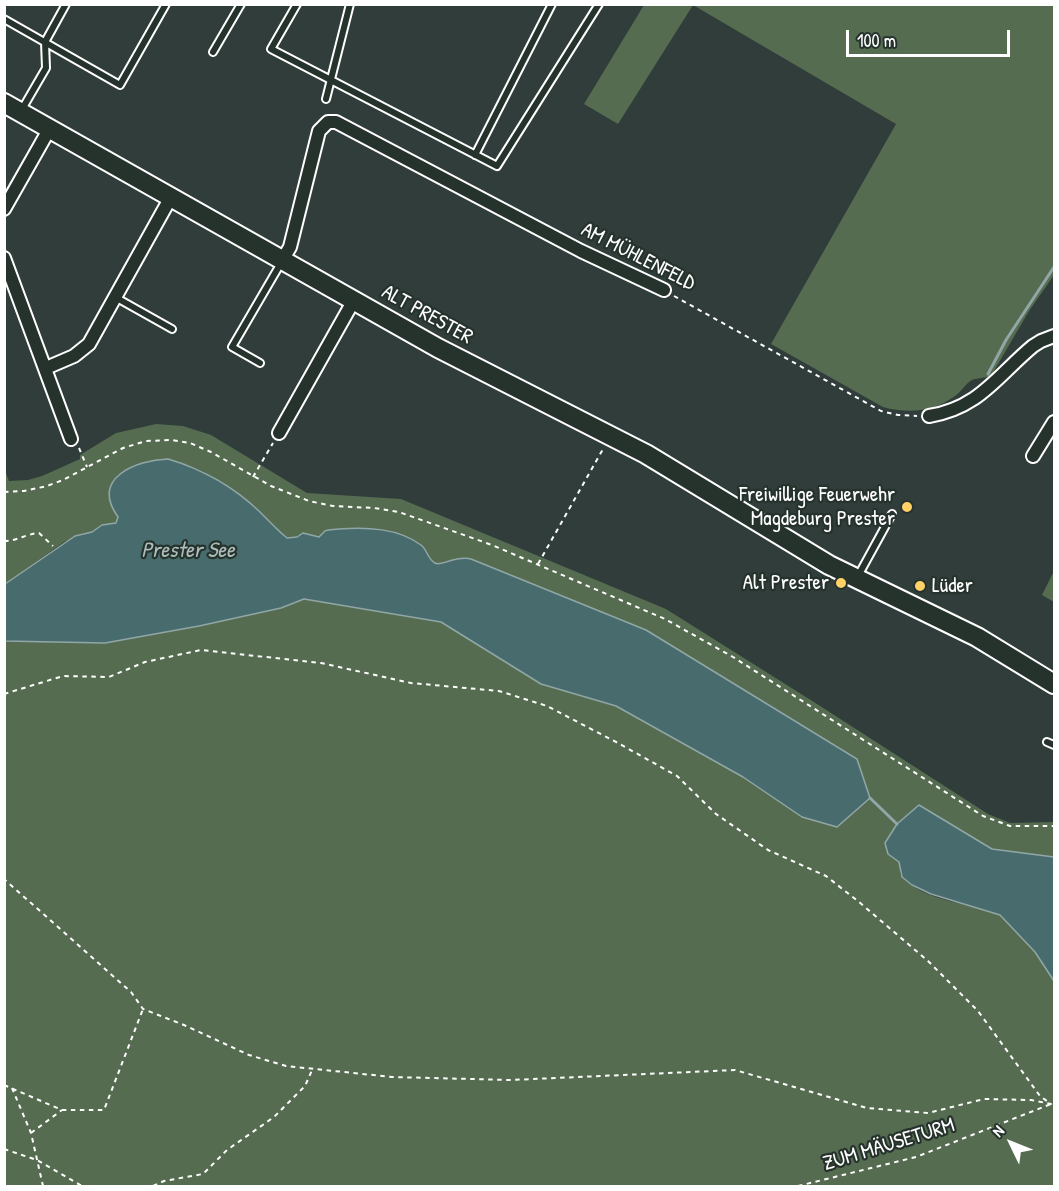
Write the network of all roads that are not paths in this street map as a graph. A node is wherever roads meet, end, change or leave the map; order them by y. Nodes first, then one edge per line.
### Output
1 (66, 4) edge
2 (166, 4) edge
3 (241, 4) edge
4 (297, 4) edge
5 (552, 4) edge
6 (599, 4) edge
7 (348, 5) edge
8 (4, 19) edge
9 (45, 42) junction
10 (213, 52) dead end
11 (332, 80) junction
12 (326, 99) dead end
13 (4, 103) edge
14 (21, 112) junction
15 (50, 128) junction
16 (475, 154) junction
17 (171, 197) junction
18 (4, 209) edge
19 (4, 258) edge
20 (283, 259) junction
21 (663, 290) road end
22 (115, 297) junction
23 (354, 300) junction
24 (172, 329) dead end
25 (1054, 336) edge
26 (260, 363) dead end
27 (46, 368) junction
28 (929, 416) road end
29 (1054, 422) edge
30 (279, 433) road end
31 (71, 439) road end
32 (1033, 456) dead end
33 (892, 514) dead end
34 (856, 579) junction
35 (1054, 684) edge
36 (1047, 742) dead end
37 (1054, 745) edge

1 - 9 lane
2 - 9 lane
3 - 10 lane
4 - 11 lane
5 - 16 lane
6 - 16 lane
7 - 11 lane
8 - 9 lane
9 - 14 lane
11 - 12 lane
11 - 16 lane
13 - 14 main road, ALT PRESTER
14 - 15 main road, ALT PRESTER
15 - 17 main road, ALT PRESTER
15 - 18 street
17 - 20 main road, ALT PRESTER
17 - 22 street
19 - 27 street
20 - 21 street, AM MÜHLENFELD
20 - 23 main road, ALT PRESTER
20 - 26 lane
22 - 24 lane
22 - 27 street
23 - 30 street
23 - 34 main road, ALT PRESTER
25 - 28 street
27 - 31 street
29 - 32 street
33 - 34 lane
34 - 35 main road, ALT PRESTER
36 - 37 lane

